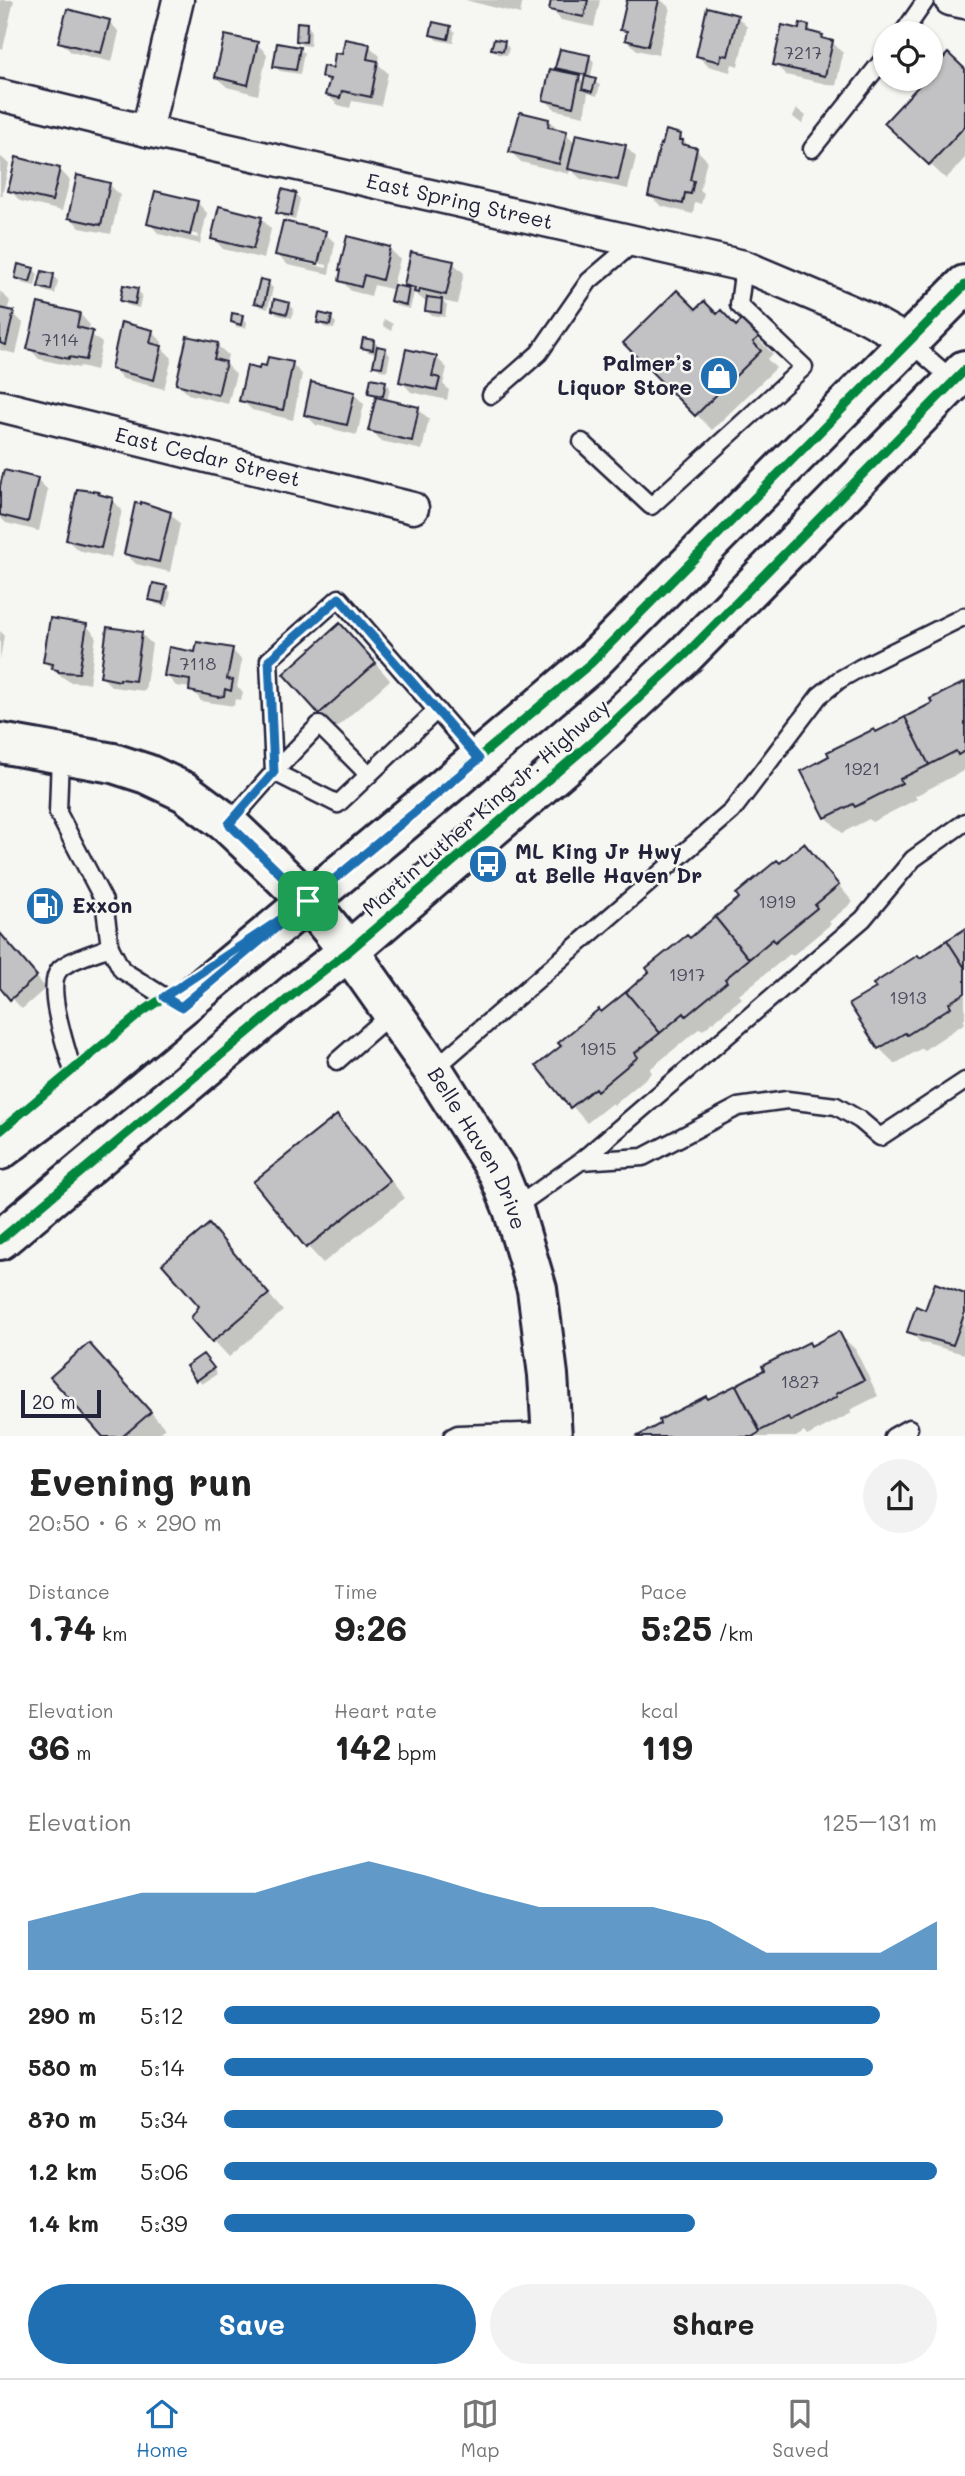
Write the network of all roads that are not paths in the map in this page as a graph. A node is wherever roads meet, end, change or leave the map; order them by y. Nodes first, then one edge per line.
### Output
1 (178, 0) edge
2 (926, 0) edge
3 (950, 0) edge
4 (965, 3) edge
5 (911, 21) edge
6 (873, 73) edge
7 (0, 95) edge
8 (147, 131) junction
9 (813, 149) dead end
10 (636, 241) junction
11 (744, 266) junction
12 (965, 285) edge
13 (908, 341) junction
14 (959, 375) edge
15 (491, 395) dead end
16 (0, 406) edge
17 (582, 442) dead end
18 (413, 508) dead end
19 (965, 616) edge
20 (437, 710) junction
21 (0, 743) edge
22 (60, 754) junction
23 (479, 759) junction
24 (274, 772) junction
25 (369, 775) junction
26 (965, 822) edge
27 (229, 824) junction
28 (308, 901) junction
29 (110, 947) junction
30 (349, 951) junction
31 (181, 1007) junction
32 (393, 1012) junction
33 (337, 1060) dead end
34 (433, 1070) junction
35 (965, 1081) edge
36 (79, 1091) junction
37 (0, 1148) edge
38 (581, 1161) junction
39 (513, 1209) junction
40 (0, 1240) edge
41 (909, 1428) dead end
42 (551, 1434) edge
43 (454, 1436) edge
44 (895, 1436) edge

1 - 8 street
2 - 5 lane
3 - 4 street
6 - 9 lane
7 - 8 street, East Spring Street
8 - 10 street, East Spring Street
10 - 11 street, East Spring Street
10 - 15 lane
11 - 13 street, East Spring Street
11 - 17 lane
12 - 13 main road, Martin Luther King Jr. Highway
13 - 14 lane
13 - 23 main road, Martin Luther King Jr. Highway
14 - 30 main road, Martin Luther King Jr. Highway
16 - 18 street, East Cedar Street
19 - 34 lane
20 - 23 lane
20 - 24 lane
20 - 25 lane
21 - 22 main road, Belle Haven Drive
22 - 27 main road, Belle Haven Drive
22 - 29 lane
23 - 28 main road, Martin Luther King Jr. Highway
24 - 25 lane
24 - 25 lane
24 - 27 lane
26 - 38 lane
27 - 28 main road, Belle Haven Drive
28 - 30 main road, Belle Haven Drive
28 - 31 main road, Martin Luther King Jr. Highway
29 - 31 lane
29 - 36 lane
30 - 32 main road, Belle Haven Drive
30 - 40 main road, Martin Luther King Jr. Highway
31 - 36 main road, Martin Luther King Jr. Highway
32 - 33 lane
32 - 34 main road, Belle Haven Drive
34 - 39 main road, Belle Haven Drive
35 - 38 lane
36 - 37 main road, Martin Luther King Jr. Highway
38 - 39 lane
39 - 42 main road, Belle Haven Drive
41 - 44 lane
42 - 43 lane

